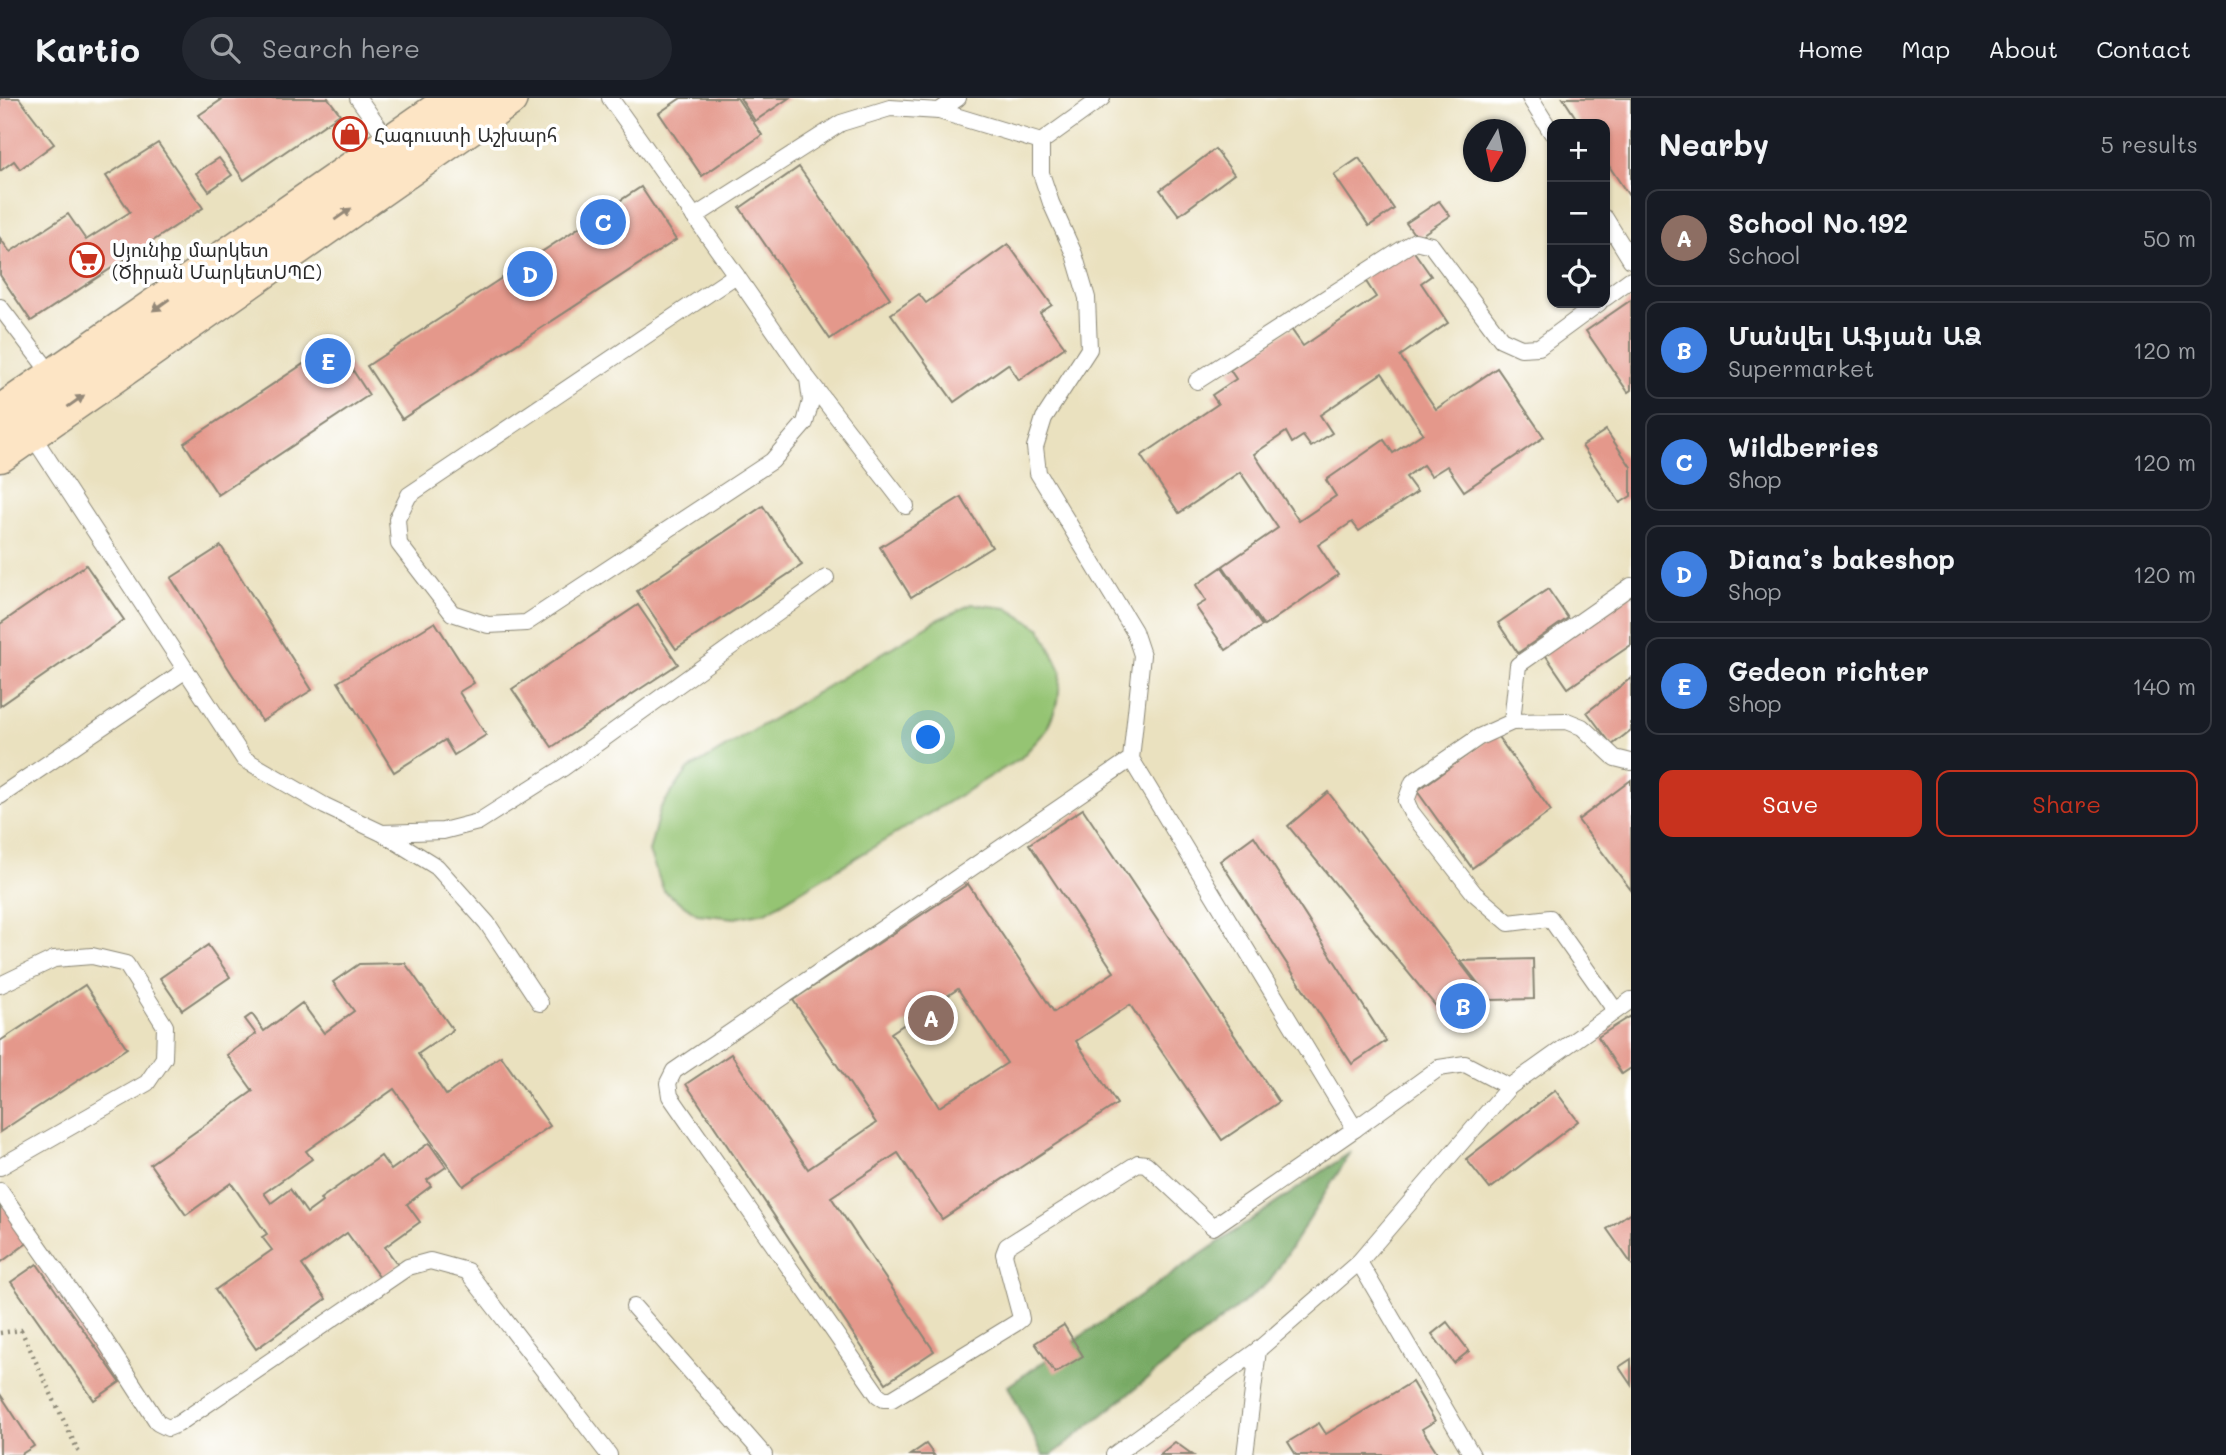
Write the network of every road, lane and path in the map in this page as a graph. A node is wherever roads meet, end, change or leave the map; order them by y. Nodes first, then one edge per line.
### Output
1 (358, 98) edge
2 (458, 98) edge
3 (508, 98) edge
4 (610, 98) edge
5 (958, 98) edge
6 (1102, 98) edge
7 (1530, 98) edge
8 (939, 111) junction
9 (1547, 125) edge
10 (1041, 142) junction
11 (390, 144) junction
12 (694, 217) junction
13 (1610, 226) edge
14 (1631, 260) edge
15 (736, 275) junction
16 (1631, 279) edge
17 (1610, 294) edge
18 (0, 307) edge
19 (1592, 308) edge
20 (55, 379) junction
21 (808, 379) junction
22 (1197, 380) dead end
23 (11, 427) edge
24 (906, 506) dead end
25 (827, 578) dead end
26 (1631, 586) edge
27 (186, 670) junction
28 (1512, 722) junction
29 (1131, 758) junction
30 (1631, 762) edge
31 (0, 796) edge
32 (382, 832) junction
33 (0, 985) edge
34 (1631, 1000) edge
35 (540, 1003) dead end
36 (1615, 1010) junction
37 (1509, 1087) junction
38 (1354, 1129) junction
39 (0, 1167) edge
40 (0, 1191) edge
41 (1359, 1262) junction
42 (634, 1307) dead end
43 (0, 1333) edge
44 (1258, 1350) junction
45 (80, 1455) edge
46 (609, 1455) edge
47 (764, 1455) edge
48 (1114, 1455) edge
49 (1245, 1455) edge
50 (1472, 1455) edge

1 - 11 lane
2 - 11 main road
23 -> 3 main road
4 - 12 lane
5 - 8 lane
6 - 10 lane
7 - 9 lane
8 - 10 lane
8 - 12 lane
10 - 29 lane
11 -> 20 main road
12 - 15 lane
13 - 14 lane
15 - 21 lane
15 - 21 lane
16 - 17 lane
18 - 20 lane
19 - 22 lane
20 - 23 main road
21 - 24 lane
23 - 27 lane
25 - 32 lane
26 - 28 lane
27 - 31 lane
27 - 32 lane
28 - 30 lane
28 - 36 lane
29 - 38 lane
29 - 38 lane
32 - 35 lane
33 - 39 lane
34 - 36 lane
36 - 37 lane
37 - 38 lane
37 - 41 lane
40 - 46 lane
41 - 44 lane
41 - 50 lane
42 - 47 lane
43 - 45 path
44 - 48 lane
44 - 49 lane

